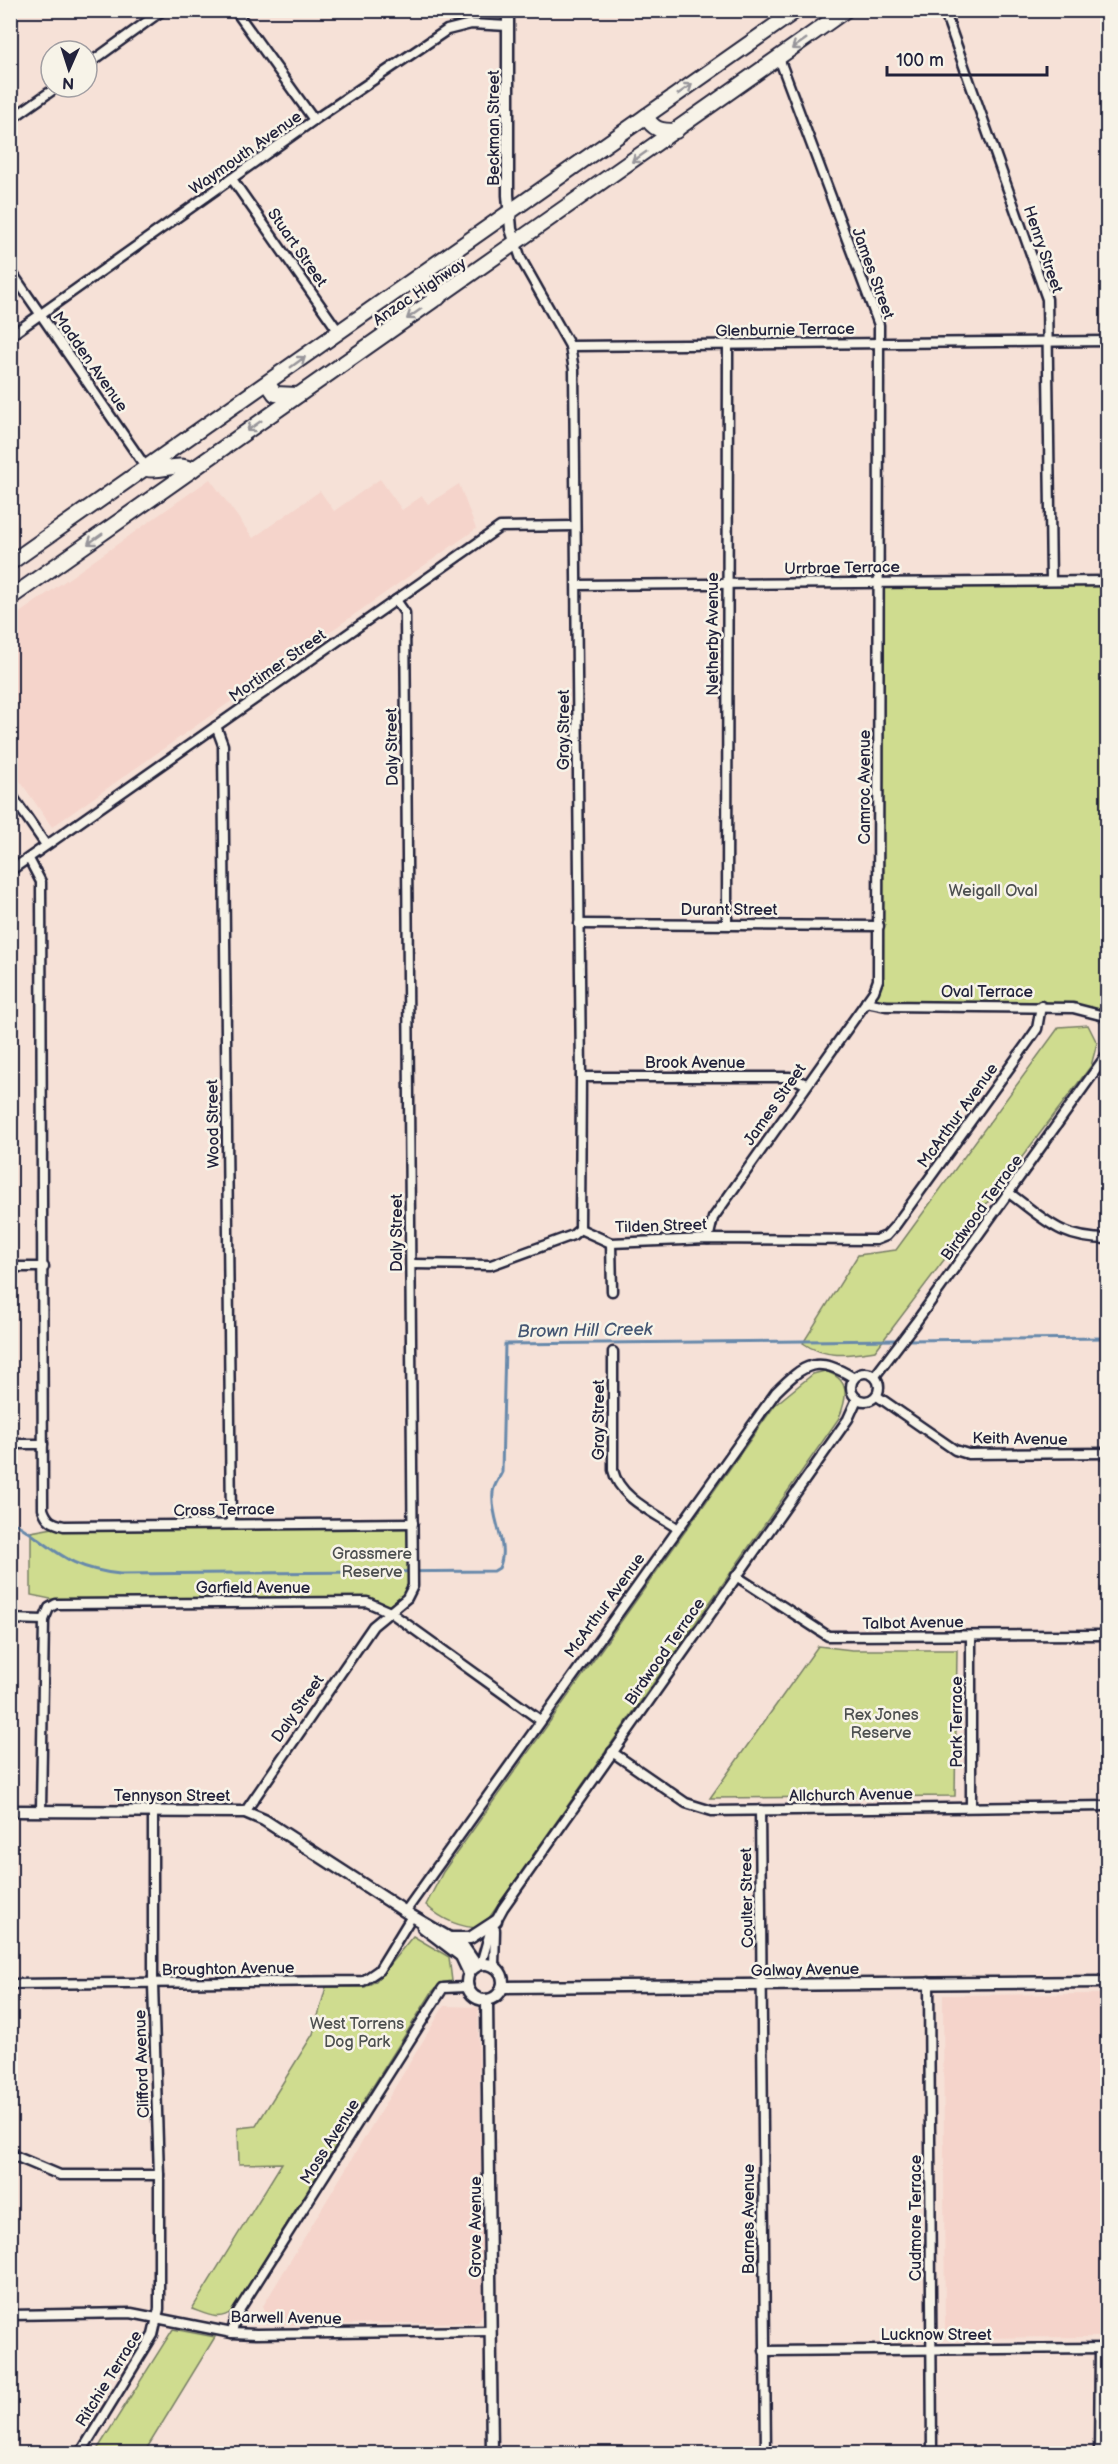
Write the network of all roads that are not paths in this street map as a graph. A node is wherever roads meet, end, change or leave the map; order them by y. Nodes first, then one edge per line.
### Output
1 (236, 10) edge
2 (508, 10) edge
3 (797, 10) edge
4 (846, 10) edge
5 (944, 10) edge
6 (158, 12) edge
7 (508, 26) junction
8 (99, 56) edge
9 (779, 58) junction
10 (40, 99) edge
11 (646, 117) junction
12 (10, 120) edge
13 (314, 120) junction
14 (676, 130) junction
15 (232, 179) junction
16 (510, 212) junction
17 (516, 244) junction
18 (10, 270) edge
19 (421, 275) junction
20 (438, 298) junction
21 (41, 315) junction
22 (339, 332) junction
23 (10, 336) edge
24 (1107, 341) edge
25 (879, 342) junction
26 (1049, 342) junction
27 (728, 345) junction
28 (570, 346) junction
29 (268, 384) junction
30 (298, 395) junction
31 (147, 468) junction
32 (192, 470) junction
33 (575, 526) junction
34 (10, 563) edge
35 (1052, 580) junction
36 (1107, 580) edge
37 (880, 582) junction
38 (727, 584) junction
39 (577, 585) junction
40 (10, 598) edge
41 (396, 600) junction
42 (216, 726) junction
43 (10, 793) edge
44 (46, 845) junction
45 (29, 858) junction
46 (10, 872) edge
47 (727, 923) junction
48 (579, 924) junction
49 (879, 926) junction
50 (874, 992) joint
51 (866, 1002) junction
52 (1041, 1006) junction
53 (1107, 1017) edge
54 (1107, 1053) edge
55 (581, 1077) junction
56 (806, 1084) junction
57 (1009, 1193) junction
58 (580, 1229) junction
59 (886, 1236) joint
60 (708, 1239) junction
61 (1107, 1239) edge
62 (611, 1244) junction
63 (411, 1264) junction
64 (10, 1267) edge
65 (44, 1267) junction
66 (612, 1292) dead end
67 (613, 1352) dead end
68 (875, 1376) junction
69 (854, 1378) junction
70 (877, 1396) junction
71 (857, 1399) junction
72 (10, 1444) edge
73 (43, 1444) junction
74 (1107, 1453) edge
75 (413, 1522) junction
76 (231, 1523) junction
77 (677, 1528) junction
78 (736, 1576) junction
79 (390, 1612) junction
80 (10, 1619) edge
81 (44, 1620) junction
82 (1107, 1635) edge
83 (971, 1636) junction
84 (540, 1720) junction
85 (612, 1752) junction
86 (1107, 1806) edge
87 (971, 1807) junction
88 (10, 1810) edge
89 (41, 1810) junction
90 (153, 1810) junction
91 (760, 1810) junction
92 (245, 1812) junction
93 (408, 1914) junction
94 (496, 1921) junction
95 (451, 1938) junction
96 (494, 1966) junction
97 (475, 1967) junction
98 (929, 1982) junction
99 (1107, 1982) edge
100 (10, 1984) edge
101 (153, 1984) junction
102 (761, 1985) junction
103 (467, 1986) junction
104 (502, 1987) junction
105 (487, 2000) junction
106 (10, 2154) edge
107 (159, 2175) junction
108 (10, 2315) edge
109 (158, 2317) junction
110 (490, 2331) junction
111 (232, 2333) junction
112 (1103, 2348) edge
113 (930, 2349) junction
114 (764, 2351) junction
115 (80, 2454) edge
116 (492, 2454) edge
117 (766, 2454) edge
118 (932, 2454) edge
119 (1100, 2454) edge

1 - 13 street
2 - 7 street, Beckman Street
11 -> 3 highway, Anzac Highway
4 -> 9 highway, Anzac Highway
5 - 26 street, Henry Street
6 - 8 street
7 - 13 street, Waymouth Avenue
7 - 16 street, Beckman Street
9 - 14 highway, Anzac Highway
9 - 25 street, James Street
10 - 12 street
11 - 14 highway
11 - 16 highway, Anzac Highway
13 - 15 street, Waymouth Avenue
14 -> 17 highway, Anzac Highway
15 - 21 street, Waymouth Avenue
15 - 22 street, Stuart Street
16 - 17 street, Beckman Street
16 - 19 highway, Anzac Highway
17 - 20 highway, Anzac Highway
17 - 28 street, Gray Street
18 - 21 street, Madden Avenue
19 - 20 highway
19 - 22 highway, Anzac Highway
20 -> 30 highway, Anzac Highway
21 - 23 street, Waymouth Avenue
21 - 31 street, Madden Avenue
29 -> 22 highway, Anzac Highway
24 - 26 street, Glenburnie Terrace
25 - 26 street, Glenburnie Terrace
25 - 27 street, Glenburnie Terrace
25 - 37 street, James Street
26 - 35 street, Henry Street
27 - 28 street, Glenburnie Terrace
27 - 38 street, Netherby Avenue
28 - 33 street, Gray Street
29 - 30 highway
29 - 31 highway, Anzac Highway
30 -> 32 highway, Anzac Highway
31 - 32 highway
31 - 34 highway, Anzac Highway
32 -> 40 highway, Anzac Highway
33 - 39 street, Gray Street
33 - 41 street, Mortimer Street
35 - 36 street, Urrbrae Terrace
35 - 37 street, Urrbrae Terrace
37 - 38 street, Urrbrae Terrace
37 - 49 street, Camroc Avenue
38 - 39 street, Urrbrae Terrace
38 - 47 street, Netherby Avenue
39 - 48 street, Gray Street
41 - 42 street, Mortimer Street
41 - 63 street, Daly Street
42 - 44 street, Mortimer Street
42 - 76 street, Wood Street
43 - 44 street
44 - 45 street, Mortimer Street
45 - 46 street, Mortimer Street
45 - 65 street
47 - 48 street, Durant Street
47 - 49 street, Durant Street
48 - 55 street, Gray Street
49 - 50 street, Camroc Avenue
50 - 51 street, James Street
51 - 52 street, Oval Terrace
51 - 56 street, James Street
52 - 53 street, Oval Terrace
52 - 59 street, McArthur Avenue
54 - 57 street, Birdwood Terrace
55 - 56 street, Brook Avenue
55 - 58 street, Gray Street
56 - 60 street, James Street
57 - 61 street
57 - 68 street, Birdwood Terrace
58 - 62 street, Tilden Street
58 - 63 street
59 - 60 street, Tilden Street
60 - 62 street, Tilden Street
62 - 66 street
63 - 75 street, Daly Street
64 - 65 street
65 - 73 street
67 - 77 street, Gray Street
68 - 69 street
68 - 70 street
69 - 71 street
69 - 77 street, McArthur Avenue
70 - 71 street
70 - 74 street, Keith Avenue
71 - 78 street, Birdwood Terrace
72 - 73 street
73 - 76 street, Cross Terrace
75 - 76 street, Cross Terrace
75 - 79 street, Daly Street
77 - 84 street, McArthur Avenue
78 - 83 street, Talbot Avenue
78 - 85 street, Birdwood Terrace
79 - 81 street, Garfield Avenue
79 - 84 street, Garfield Avenue
79 - 92 street, Daly Street
80 - 81 street
81 - 89 street
82 - 83 street, Talbot Avenue
83 - 87 street, Park Terrace
84 - 93 street, McArthur Avenue
85 - 91 street, Allchurch Avenue
85 - 94 street, Birdwood Terrace
86 - 87 street, Allchurch Avenue
87 - 91 street, Allchurch Avenue
88 - 89 street, Tennyson Street
89 - 90 street, Tennyson Street
90 - 92 street, Tennyson Street
90 - 101 street, Clifford Avenue
91 - 102 street, Coulter Street
92 - 93 street, Tennyson Street
93 - 95 street, Tennyson Street
93 - 97 street, Tennyson Street
93 - 101 street, Broughton Avenue
94 - 95 street
94 - 96 street
94 - 97 street, Birdwood Terrace
95 - 97 street, Tennyson Street
96 - 97 street
96 - 104 street
97 - 103 street
98 - 99 street, Galway Avenue
98 - 102 street, Galway Avenue
98 - 113 street, Cudmore Terrace
100 - 101 street, Broughton Avenue
101 - 107 street, Clifford Avenue
102 - 104 street, Galway Avenue
102 - 114 street, Barnes Avenue
103 - 105 street
103 - 111 street, Moss Avenue
104 - 105 street
105 - 110 street, Grove Avenue
106 - 107 street
107 - 109 street, Clifford Avenue
108 - 109 street, Barwell Avenue
109 - 111 street, Barwell Avenue
109 - 115 street, Ritchie Terrace
110 - 111 street, Barwell Avenue
110 - 116 street, Grove Avenue
112 - 113 street, Lucknow Street
112 - 119 street
113 - 114 street, Lucknow Street
113 - 118 street, Cudmore Terrace
114 - 117 street, Barnes Avenue

